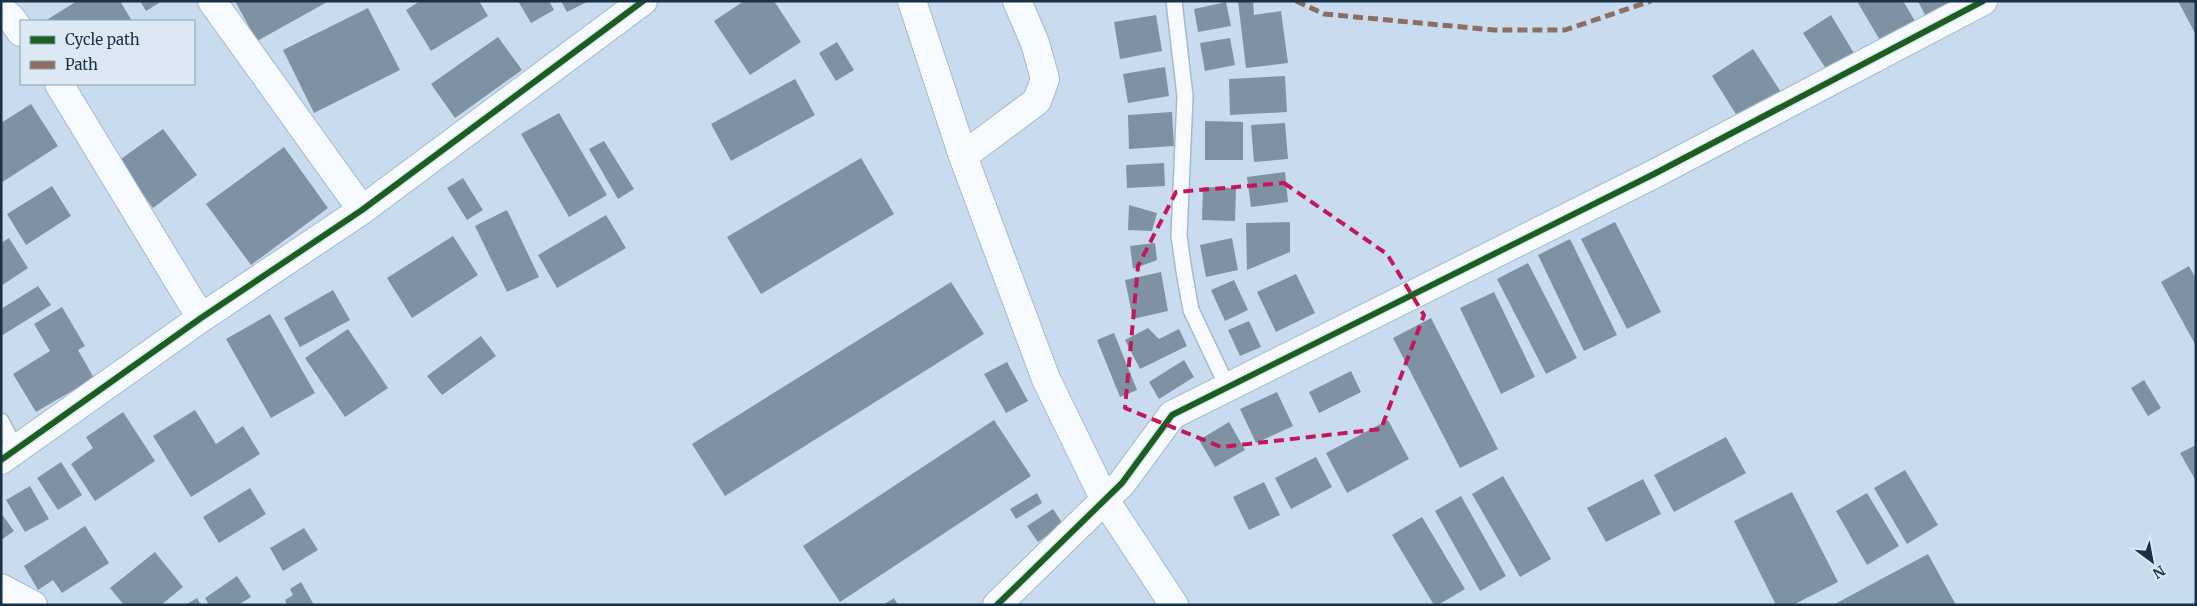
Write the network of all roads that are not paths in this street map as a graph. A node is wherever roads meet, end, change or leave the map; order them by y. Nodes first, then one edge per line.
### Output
1 (212, 1) edge
2 (643, 1) edge
3 (912, 1) edge
4 (1017, 1) edge
5 (1174, 1) edge
6 (1983, 1) edge
7 (1, 10) edge
8 (20, 31) edge
9 (60, 85) edge
10 (963, 156) junction
11 (362, 210) junction
12 (201, 318) junction
13 (1227, 386) junction
14 (1, 421) edge
15 (9, 455) edge
16 (1105, 500) junction
17 (997, 605) edge
18 (1174, 605) edge

1 - 11 street
2 - 11 street
3 - 10 street
4 - 10 street
5 - 13 lane
6 - 13 street
7 - 8 street
9 - 12 street
10 - 16 street
11 - 12 street
12 - 15 street
13 - 16 street
14 - 15 lane
16 - 17 street
16 - 18 street

